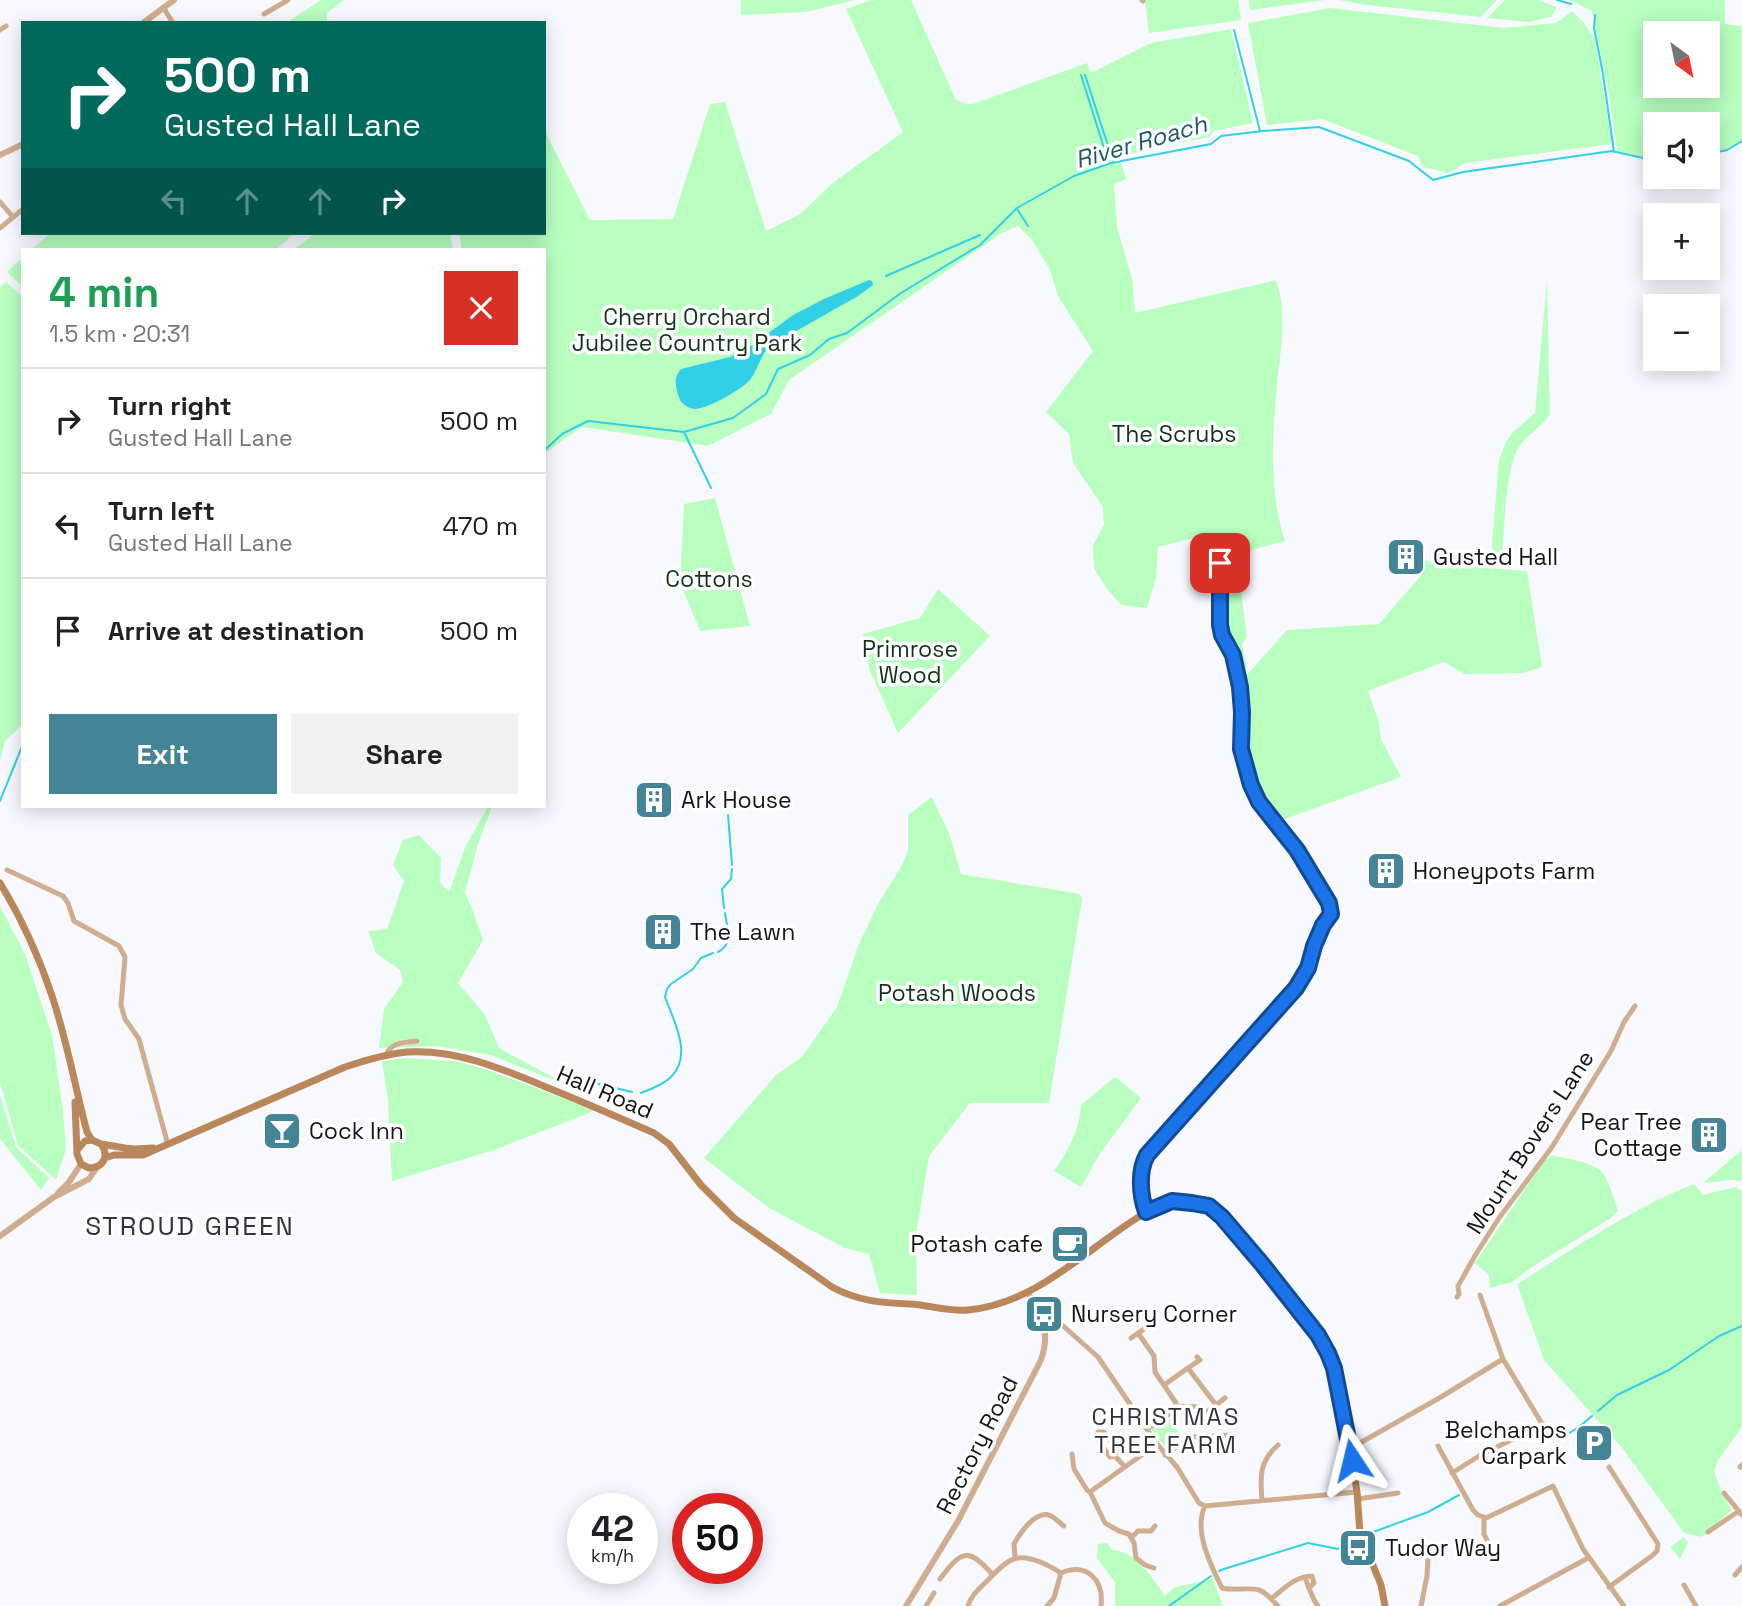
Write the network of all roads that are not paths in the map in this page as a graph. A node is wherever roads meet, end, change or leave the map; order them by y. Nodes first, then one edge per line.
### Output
1 (174, 0) edge
2 (288, 0) edge
3 (163, 8) junction
4 (264, 14) dead end
5 (146, 21) edge
6 (172, 21) edge
7 (21, 145) edge
8 (0, 155) edge
9 (0, 202) edge
10 (21, 211) edge
11 (13, 217) junction
12 (0, 228) edge
13 (1220, 563) dead end
14 (7, 870) dead end
15 (0, 883) edge
16 (1636, 1006) dead end
17 (417, 1041) dead end
18 (386, 1055) junction
19 (72, 1070) junction
20 (92, 1140) junction
21 (101, 1144) junction
22 (168, 1145) junction
23 (78, 1149) junction
24 (105, 1158) junction
25 (81, 1164) junction
26 (97, 1167) junction
27 (54, 1197) junction
28 (1146, 1212) junction
29 (0, 1236) edge
30 (1028, 1293) junction
31 (1480, 1295) dead end
32 (1457, 1297) dead end
33 (1045, 1326) junction
34 (1144, 1329) dead end
35 (1138, 1333) junction
36 (1131, 1338) dead end
37 (1197, 1357) dead end
38 (1503, 1359) junction
39 (1188, 1368) junction
40 (1164, 1385) junction
41 (1225, 1398) dead end
42 (1216, 1405) junction
43 (1176, 1406) junction
44 (1199, 1408) dead end
45 (1208, 1411) dead end
46 (1543, 1424) junction
47 (1222, 1426) dead end
48 (1147, 1429) junction
49 (1547, 1432) dead end
50 (1223, 1435) junction
51 (1231, 1435) dead end
52 (1157, 1444) junction
53 (1278, 1445) dead end
54 (1350, 1445) junction
55 (1438, 1446) dead end
56 (1072, 1454) dead end
57 (1165, 1455) junction
58 (1115, 1456) junction
59 (1125, 1467) junction
60 (1609, 1467) dead end
61 (1452, 1473) junction
62 (1560, 1482) dead end
63 (1553, 1486) junction
64 (1090, 1492) junction
65 (1398, 1493) dead end
66 (1724, 1493) dead end
67 (1357, 1495) junction
68 (1262, 1501) junction
69 (1205, 1506) junction
70 (1038, 1509) dead end
71 (1740, 1513) edge
72 (1041, 1516) junction
73 (1483, 1517) junction
74 (1065, 1526) dead end
75 (1155, 1526) dead end
76 (1708, 1532) dead end
77 (1131, 1538) junction
78 (1490, 1546) dead end
79 (1015, 1558) junction
80 (1428, 1558) dead end
81 (1588, 1558) junction
82 (1154, 1567) dead end
83 (1742, 1567) edge
84 (1061, 1573) junction
85 (993, 1575) junction
86 (1735, 1575) dead end
87 (940, 1579) dead end
88 (1684, 1584) dead end
89 (1609, 1587) junction
90 (934, 1593) dead end
91 (1271, 1599) junction
92 (906, 1606) edge
93 (926, 1606) edge
94 (968, 1606) edge
95 (1047, 1606) edge
96 (1101, 1606) edge
97 (1278, 1606) edge
98 (1318, 1606) edge
99 (1385, 1606) edge
100 (1421, 1606) edge
101 (1500, 1606) edge
102 (1624, 1606) edge
103 (1696, 1606) edge

1 - 3 street
2 - 4 street
3 - 5 street
3 - 6 street
7 - 8 street
9 - 11 street
10 - 11 street
11 - 12 street
13 - 28 street
14 - 22 street
15 - 19 main road
16 - 32 street, Mount Bovers Lane
17 - 18 street
18 - 22 main road, Hall Road
18 - 30 main road, Hall Road
19 - 20 main road
19 - 23 main road
20 - 21 main road
20 - 23 main road
21 - 22 main road, Hall Road
21 - 24 main road
22 - 24 main road, Hall Road
23 - 25 main road
24 - 26 main road
25 - 26 main road
25 - 27 street
26 - 27 street
27 - 29 street
28 - 30 main road, Hall Road
28 - 54 main road, Hall Road
30 - 33 street
31 - 38 street
33 - 48 street
33 - 92 street, Rectory Road
34 - 35 street
35 - 36 street
35 - 40 street
37 - 39 street
38 - 46 street
38 - 54 street
39 - 40 street
39 - 42 street
40 - 43 street
41 - 42 street
42 - 45 street
43 - 44 street
43 - 48 street
46 - 49 street
46 - 61 street
47 - 50 street
48 - 52 street
50 - 51 street
50 - 57 street
52 - 57 street
52 - 59 street
53 - 68 street
54 - 67 main road, Hall Road
55 - 61 street
56 - 64 street
57 - 69 street
58 - 58 street
58 - 59 street
59 - 64 street
60 - 89 street
61 - 73 street
62 - 63 street
63 - 73 street
63 - 81 street
64 - 77 street
65 - 67 street
66 - 71 street
67 - 68 street
67 - 99 main road, Hall Road
68 - 69 street
69 - 91 street
70 - 72 street
71 - 76 street
72 - 74 street
72 - 79 street
73 - 78 street
75 - 77 street
77 - 82 street
79 - 84 street
79 - 85 street
80 - 100 street
81 - 89 street
81 - 101 street
83 - 86 street
84 - 95 street
84 - 96 street
85 - 87 street
85 - 94 street
88 - 103 street
89 - 102 street
90 - 93 street
91 - 97 street
91 - 98 street

